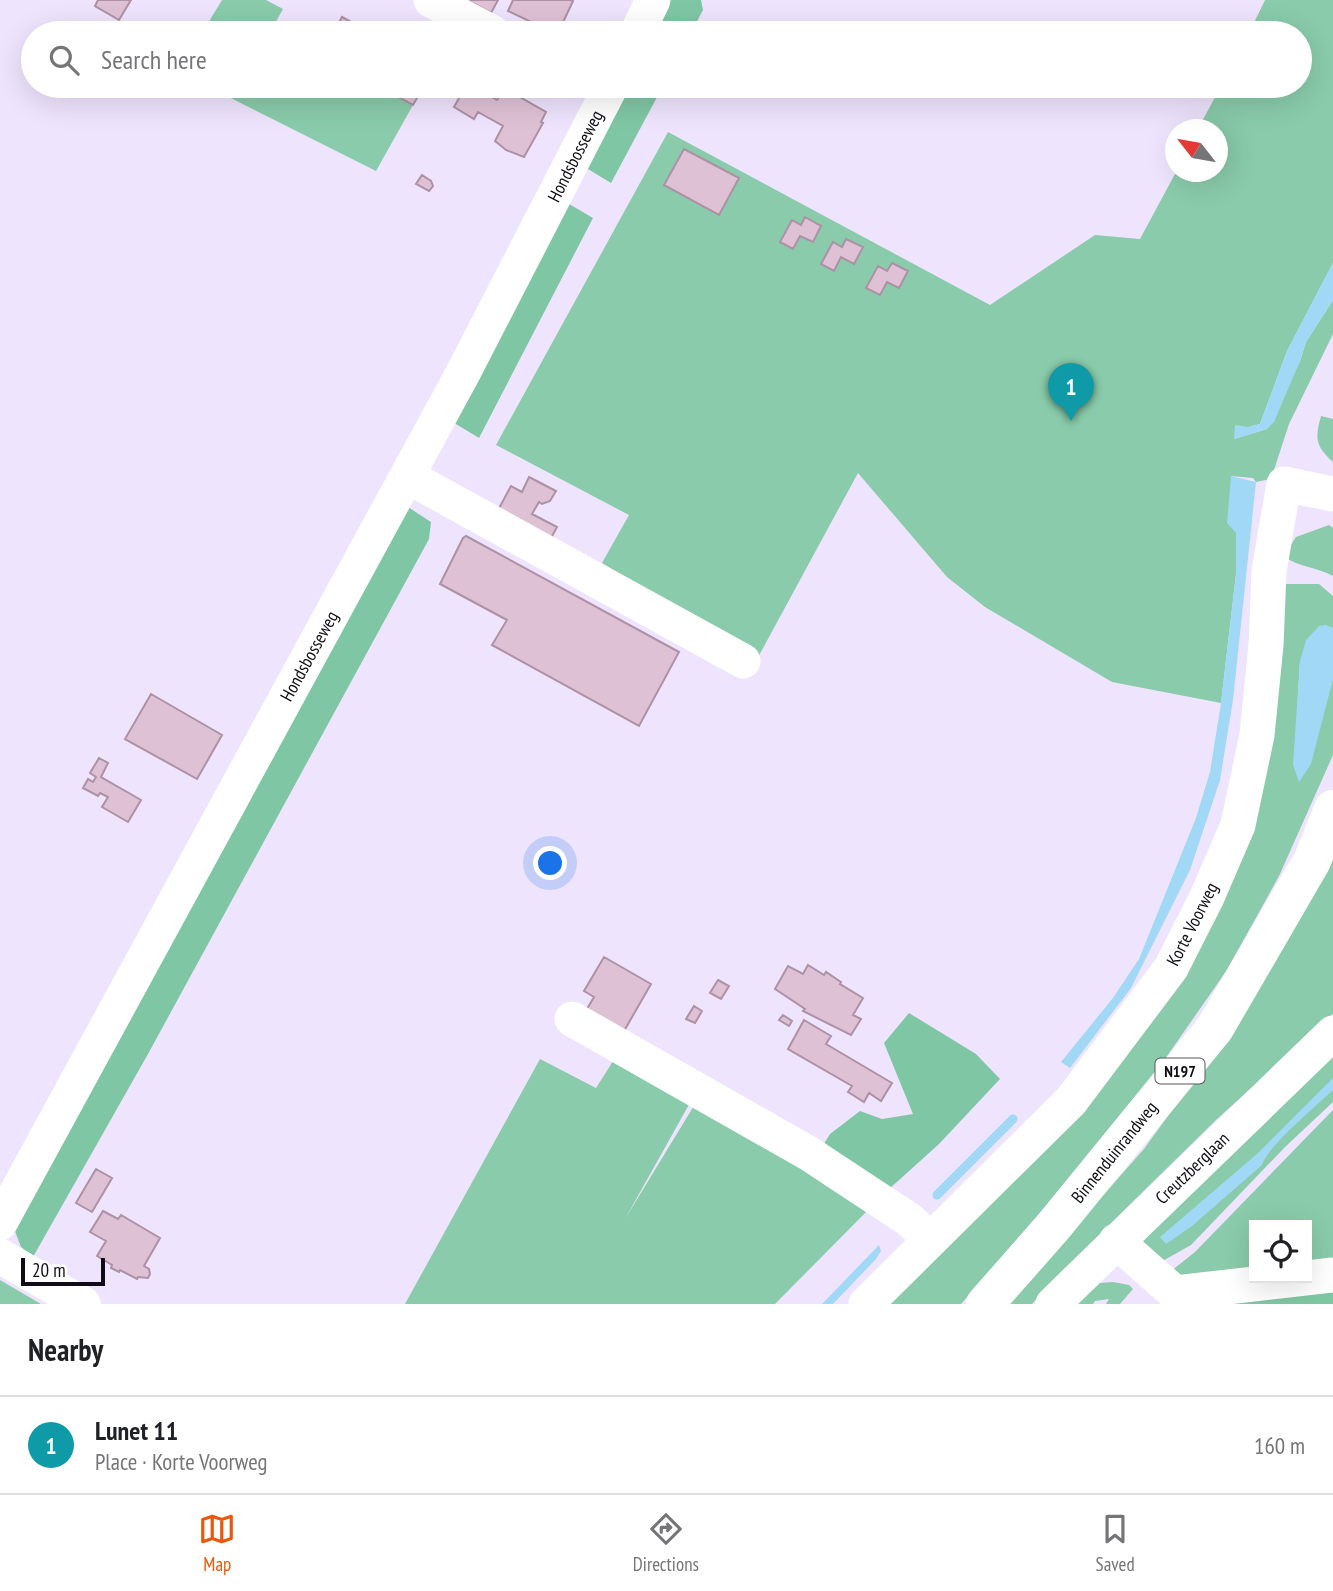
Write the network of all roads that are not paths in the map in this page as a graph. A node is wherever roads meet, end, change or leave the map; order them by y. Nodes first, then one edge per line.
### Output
1 (431, 0) edge
2 (653, 0) edge
3 (470, 21) edge
4 (643, 21) edge
5 (598, 98) edge
6 (407, 476) junction
7 (1333, 494) edge
8 (743, 661) dead end
9 (1333, 809) edge
10 (572, 1019) dead end
11 (1333, 1032) edge
12 (0, 1223) edge
13 (930, 1238) junction
14 (1116, 1241) junction
15 (0, 1256) edge
16 (1333, 1275) edge
17 (83, 1304) edge
18 (866, 1304) edge
19 (985, 1304) edge
20 (1053, 1304) edge

1 - 3 street
2 - 4 street
5 - 6 street, Hondsbosseweg
6 - 8 street
6 - 12 street, Hondsbosseweg
7 - 13 street, Korte Voorweg
9 - 19 main road, Binnenduinrandweg / N197
10 - 13 street
11 - 14 street, Creutzberglaan
13 - 18 street, Korte Voorweg
14 - 16 street
14 - 20 street, Creutzberglaan
15 - 17 street

